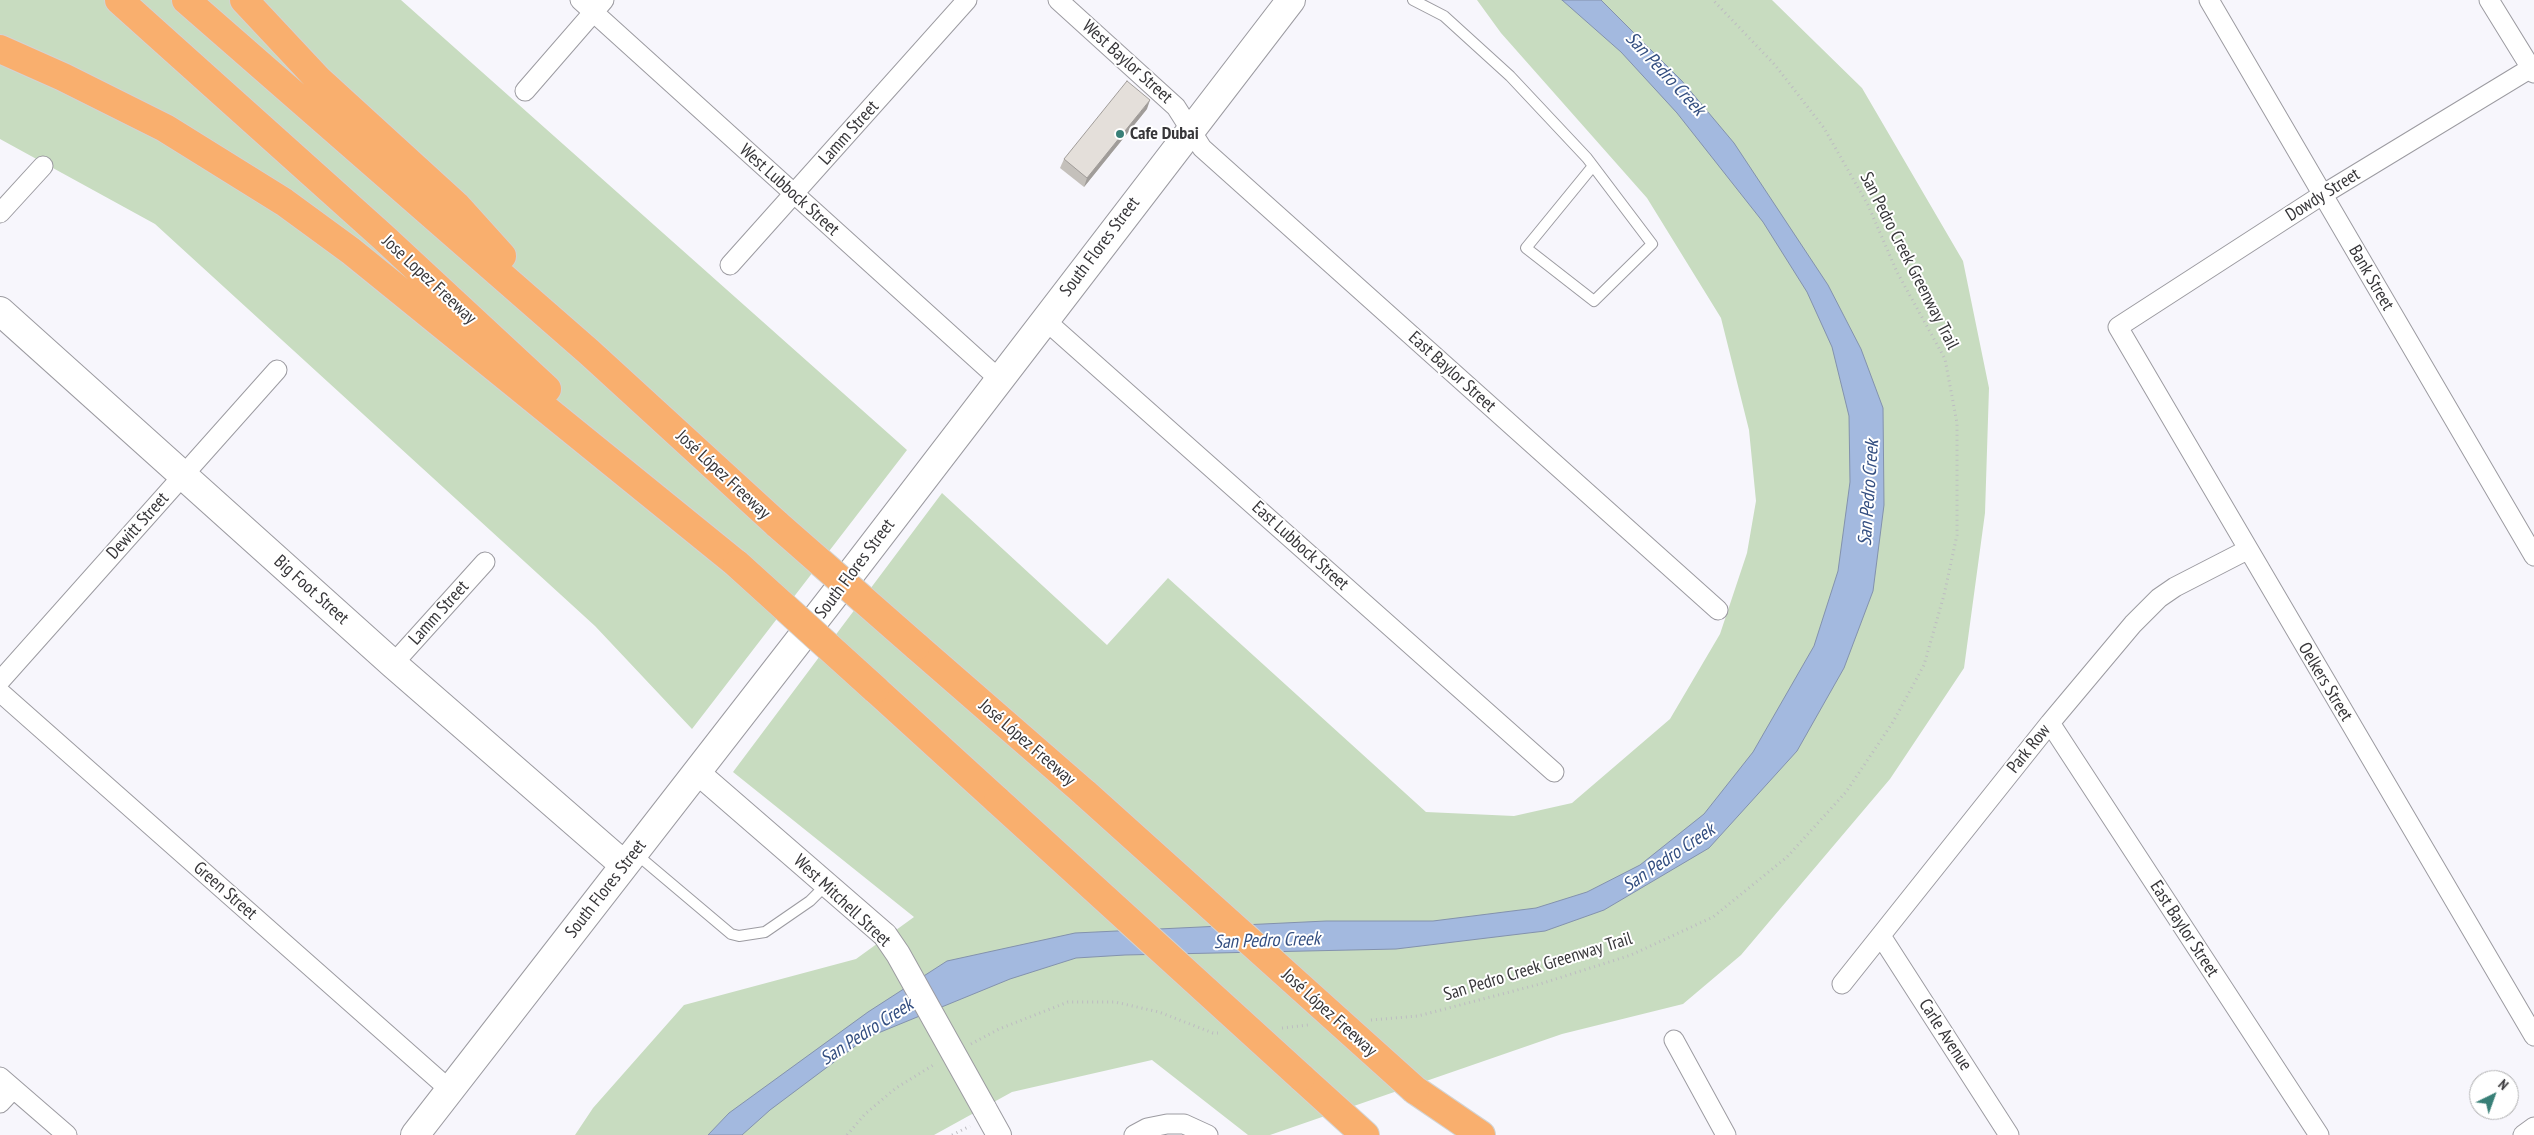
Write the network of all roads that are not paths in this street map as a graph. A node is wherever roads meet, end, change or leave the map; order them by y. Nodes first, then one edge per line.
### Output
1 (119, 0) edge
2 (186, 0) edge
3 (244, 0) edge
4 (967, 0) edge
5 (1058, 0) edge
6 (1291, 0) edge
7 (1413, 0) edge
8 (2209, 0) edge
9 (2495, 2) edge
10 (592, 4) edge
11 (8, 53) edge
12 (2532, 71) edge
13 (525, 91) dead end
14 (1190, 129) junction
15 (43, 166) dead end
16 (1593, 166) junction
17 (794, 195) junction
18 (2322, 195) junction
19 (0, 214) edge
20 (730, 265) dead end
21 (0, 311) edge
22 (1045, 320) junction
23 (2118, 327) joint
24 (589, 352) junction
25 (277, 370) dead end
26 (998, 379) junction
27 (183, 475) junction
28 (2247, 550) junction
29 (2534, 556) edge
30 (485, 562) dead end
31 (737, 564) junction
32 (1718, 610) dead end
33 (393, 664) junction
34 (0, 681) edge
35 (0, 692) edge
36 (2050, 723) junction
37 (698, 772) junction
38 (1554, 772) dead end
39 (630, 859) junction
40 (826, 884) junction
41 (1880, 936) junction
42 (1842, 984) dead end
43 (2534, 1036) edge
44 (1674, 1040) dead end
45 (7, 1083) edge
46 (1307, 1084) junction
47 (450, 1090) junction
48 (1415, 1090) junction
49 (0, 1103) edge
50 (2534, 1127) edge
51 (67, 1135) edge
52 (415, 1135) edge
53 (998, 1135) edge
54 (1134, 1135) edge
55 (1208, 1135) edge
56 (1351, 1135) edge
57 (1365, 1135) edge
58 (1464, 1135) edge
59 (1481, 1135) edge
60 (1726, 1135) edge
61 (2009, 1135) edge
62 (2319, 1135) edge
63 (2523, 1135) edge

1 - 31 highway, Jose Lopez Freeway
2 - 24 highway
3 - 24 highway
4 - 17 street, Lamm Street
5 - 14 street, West Baylor Street
6 - 14 main road, South Flores Street
7 - 16 lane
8 - 18 street, Bank Street
9 - 12 street
10 - 13 street
10 - 17 street, West Lubbock Street
11 - 31 highway
12 - 18 street, Dowdy Street
14 - 22 main road, South Flores Street
14 - 32 street, East Baylor Street
15 - 19 street
16 - 16 lane
17 - 20 street, Lamm Street
17 - 26 street, West Lubbock Street
18 - 23 street, Dowdy Street
18 - 29 street, Bank Street
21 - 27 main road, Big Foot Street
22 - 26 main road, South Flores Street
22 - 38 street, East Lubbock Street
23 - 28 street, Oelkers Street
24 - 48 highway, José López Freeway, bridge
25 - 27 street, Dewitt Street
26 - 37 main road, South Flores Street
27 - 33 main road, Big Foot Street
27 - 34 street, Dewitt Street
28 - 36 street, Park Row
28 - 43 street, Oelkers Street
30 - 33 street, Lamm Street
31 - 46 highway, bridge
33 - 39 main road, Big Foot Street
35 - 47 street, Green Street
36 - 41 street, Park Row
36 - 62 street, East Baylor Street
37 - 39 main road, South Flores Street
37 - 40 street, West Mitchell Street
39 - 40 lane
39 - 47 main road, South Flores Street
40 - 53 street, West Mitchell Street, bridge
41 - 42 street, Park Row
41 - 61 street, Carle Avenue
44 - 60 street
45 - 49 street
45 - 51 street
46 - 56 highway
46 - 57 highway
47 - 52 main road, South Flores Street
48 - 58 highway, José López Freeway
48 - 59 highway
50 - 63 street
54 - 55 street

